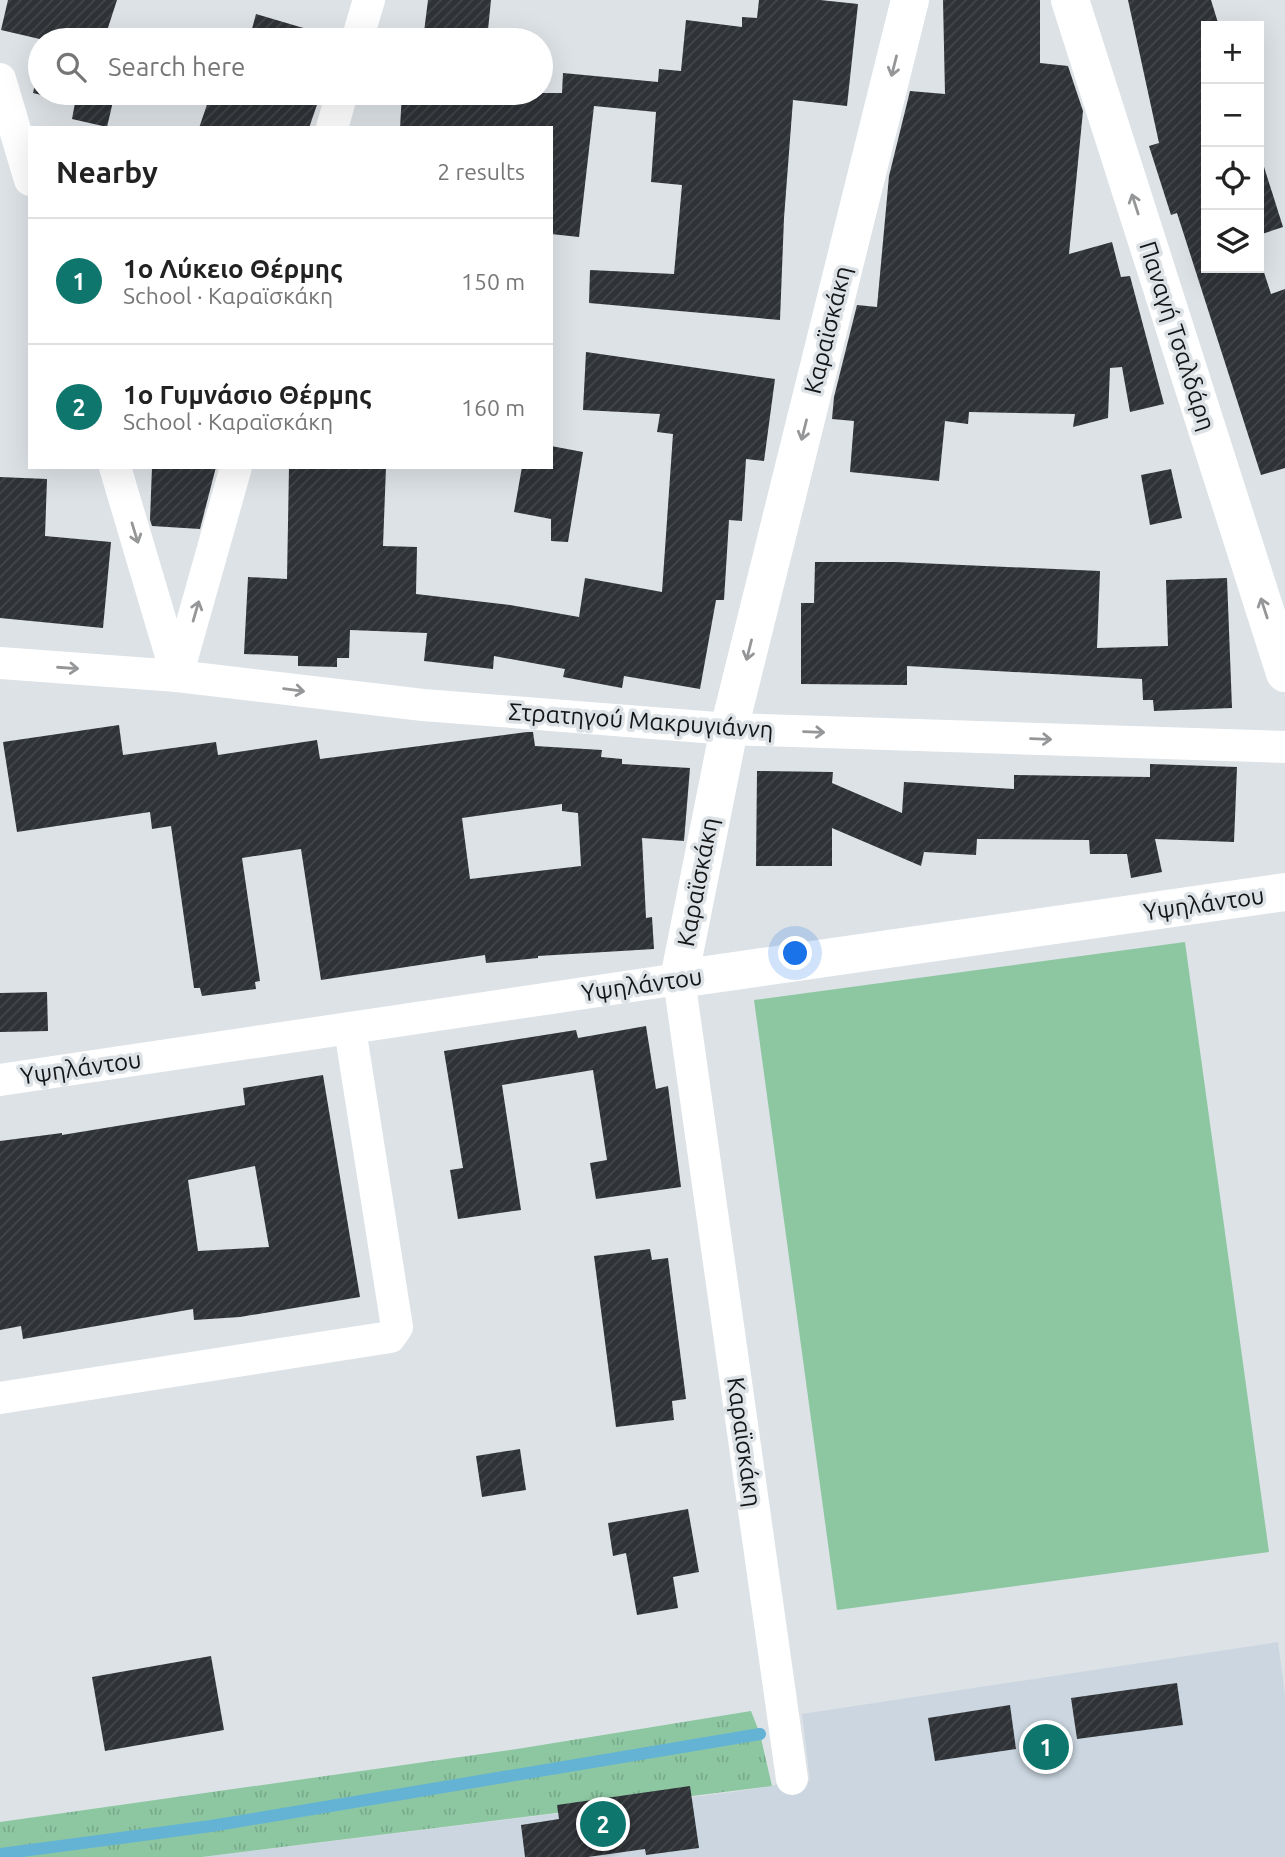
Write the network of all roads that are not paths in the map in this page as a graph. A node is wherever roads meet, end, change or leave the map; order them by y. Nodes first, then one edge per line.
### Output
1 (369, 0) edge
2 (910, 0) edge
3 (1070, 0) edge
4 (361, 28) edge
5 (0, 79) edge
6 (339, 105) edge
7 (333, 126) edge
8 (28, 173) edge
9 (116, 469) edge
10 (235, 469) edge
11 (0, 663) edge
12 (1285, 673) edge
13 (177, 676) junction
14 (729, 729) junction
15 (1285, 747) edge
16 (1285, 892) edge
17 (679, 979) junction
18 (350, 1028) junction
19 (0, 1080) edge
20 (0, 1398) edge
21 (792, 1779) dead end

1 - 4 street
2 -> 14 street, Καραϊσκάκη
12 -> 3 street, Παναγή Τσαλδάρη
5 - 8 street
6 - 7 street
9 -> 13 street
13 -> 10 street
11 -> 13 street, Στρατηγού Μακρυγιάννη
13 -> 14 street, Στρατηγού Μακρυγιάννη
14 -> 15 street, Στρατηγού Μακρυγιάννη
14 - 17 street, Καραϊσκάκη
16 - 17 street, Υψηλάντου
17 - 18 street, Υψηλάντου
17 - 21 street, Καραϊσκάκη
18 - 19 street, Υψηλάντου
18 - 20 street

